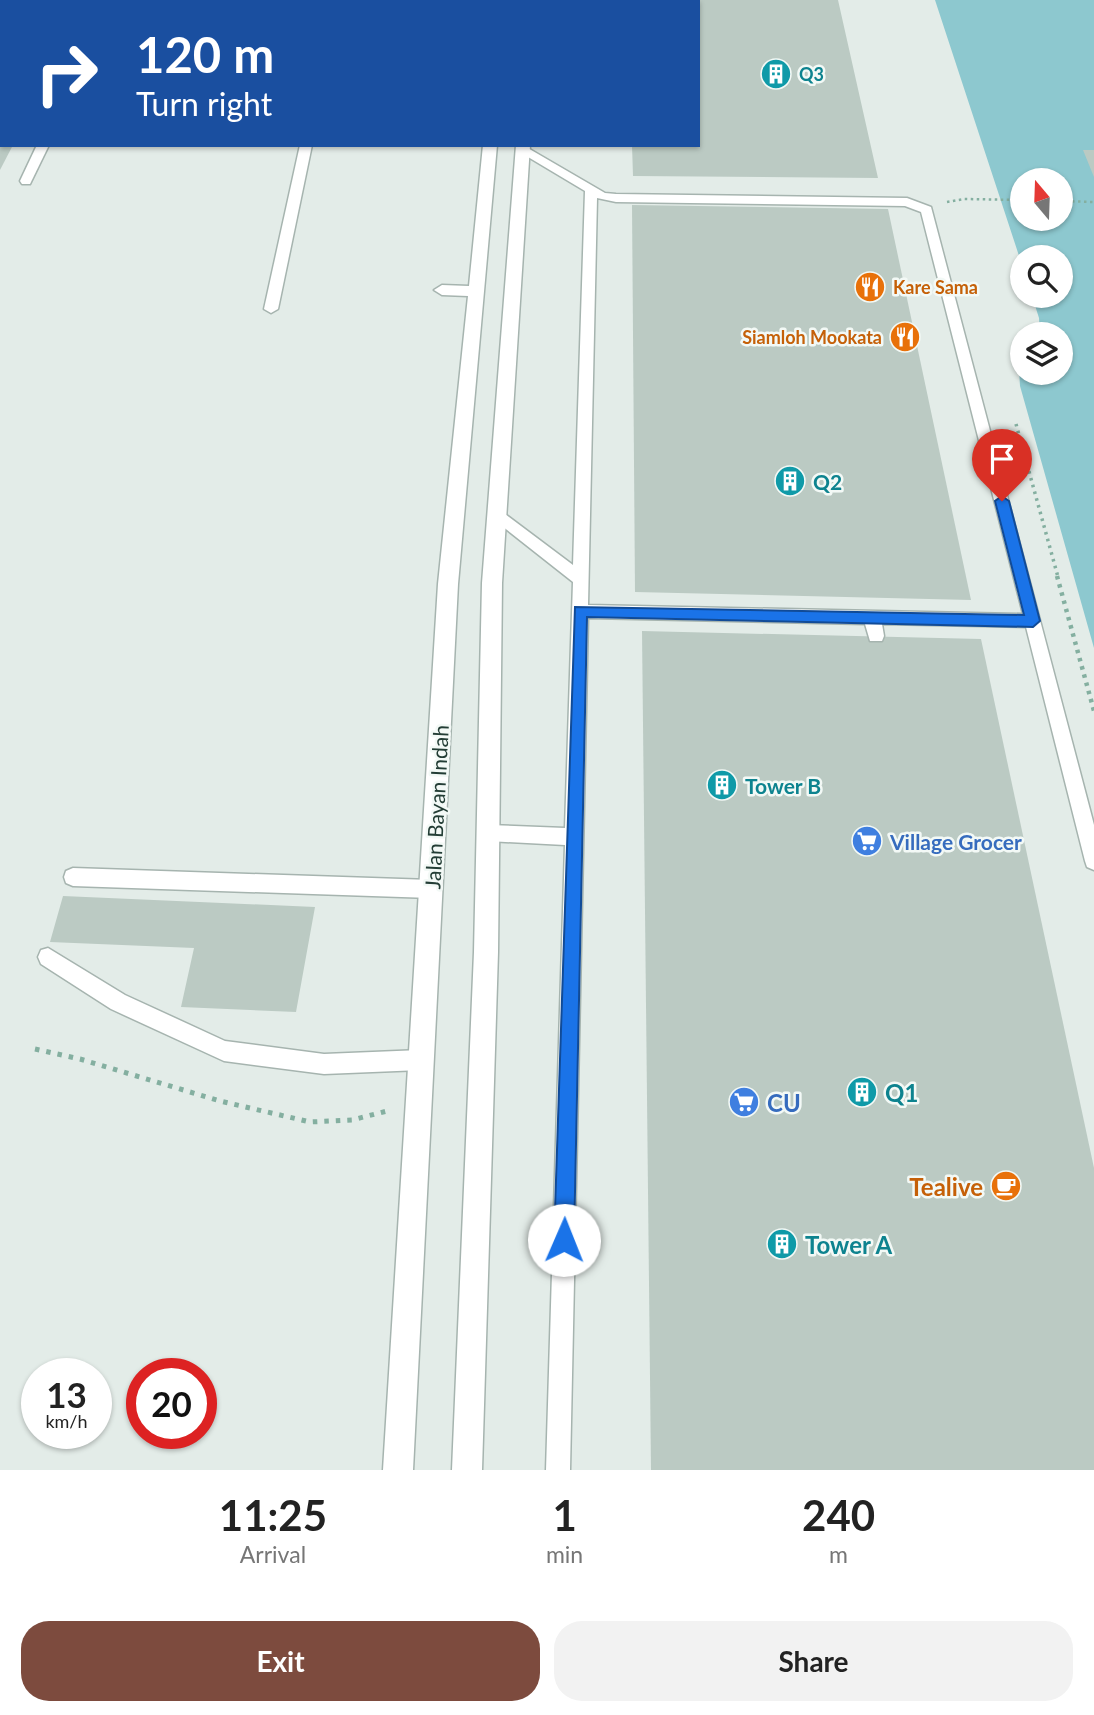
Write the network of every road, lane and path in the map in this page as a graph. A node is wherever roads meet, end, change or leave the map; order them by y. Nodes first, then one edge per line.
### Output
1 (42, 147) edge
2 (306, 147) edge
3 (490, 147) edge
4 (522, 147) edge
5 (26, 181) dead end
6 (591, 190) junction
7 (1010, 201) edge
8 (1073, 201) edge
9 (1094, 202) edge
10 (922, 206) junction
11 (442, 290) dead end
12 (476, 291) junction
13 (271, 309) dead end
14 (1016, 424) dead end
15 (496, 515) junction
16 (581, 579) junction
17 (580, 611) junction
18 (872, 618) junction
19 (1033, 621) junction
20 (876, 636) dead end
21 (1094, 711) edge
22 (488, 832) junction
23 (574, 837) junction
24 (1094, 861) edge
25 (73, 877) dead end
26 (431, 889) junction
27 (48, 957) dead end
28 (34, 1049) dead end
29 (421, 1060) junction
30 (419, 1103) junction
31 (398, 1470) edge
32 (467, 1470) edge
33 (558, 1470) edge

1 - 5 lane
2 - 13 lane
3 - 12 street, Jalan Bayan Indah
4 - 6 lane
4 - 15 street
6 - 10 lane
6 - 16 lane
7 - 10 path
8 - 9 path
10 - 19 lane
11 - 12 street
12 - 26 street, Jalan Bayan Indah
14 - 21 path
15 - 16 lane
15 - 22 street
16 - 17 lane
17 - 18 lane
17 - 23 lane
18 - 19 lane
18 - 20 lane
19 - 24 lane
22 - 23 lane
22 - 32 street
23 - 33 lane
25 - 26 lane
26 - 29 street, Jalan Bayan Indah
27 - 29 lane
28 - 30 path
29 - 30 street, Jalan Bayan Indah
30 - 31 street, Jalan Bayan Indah

